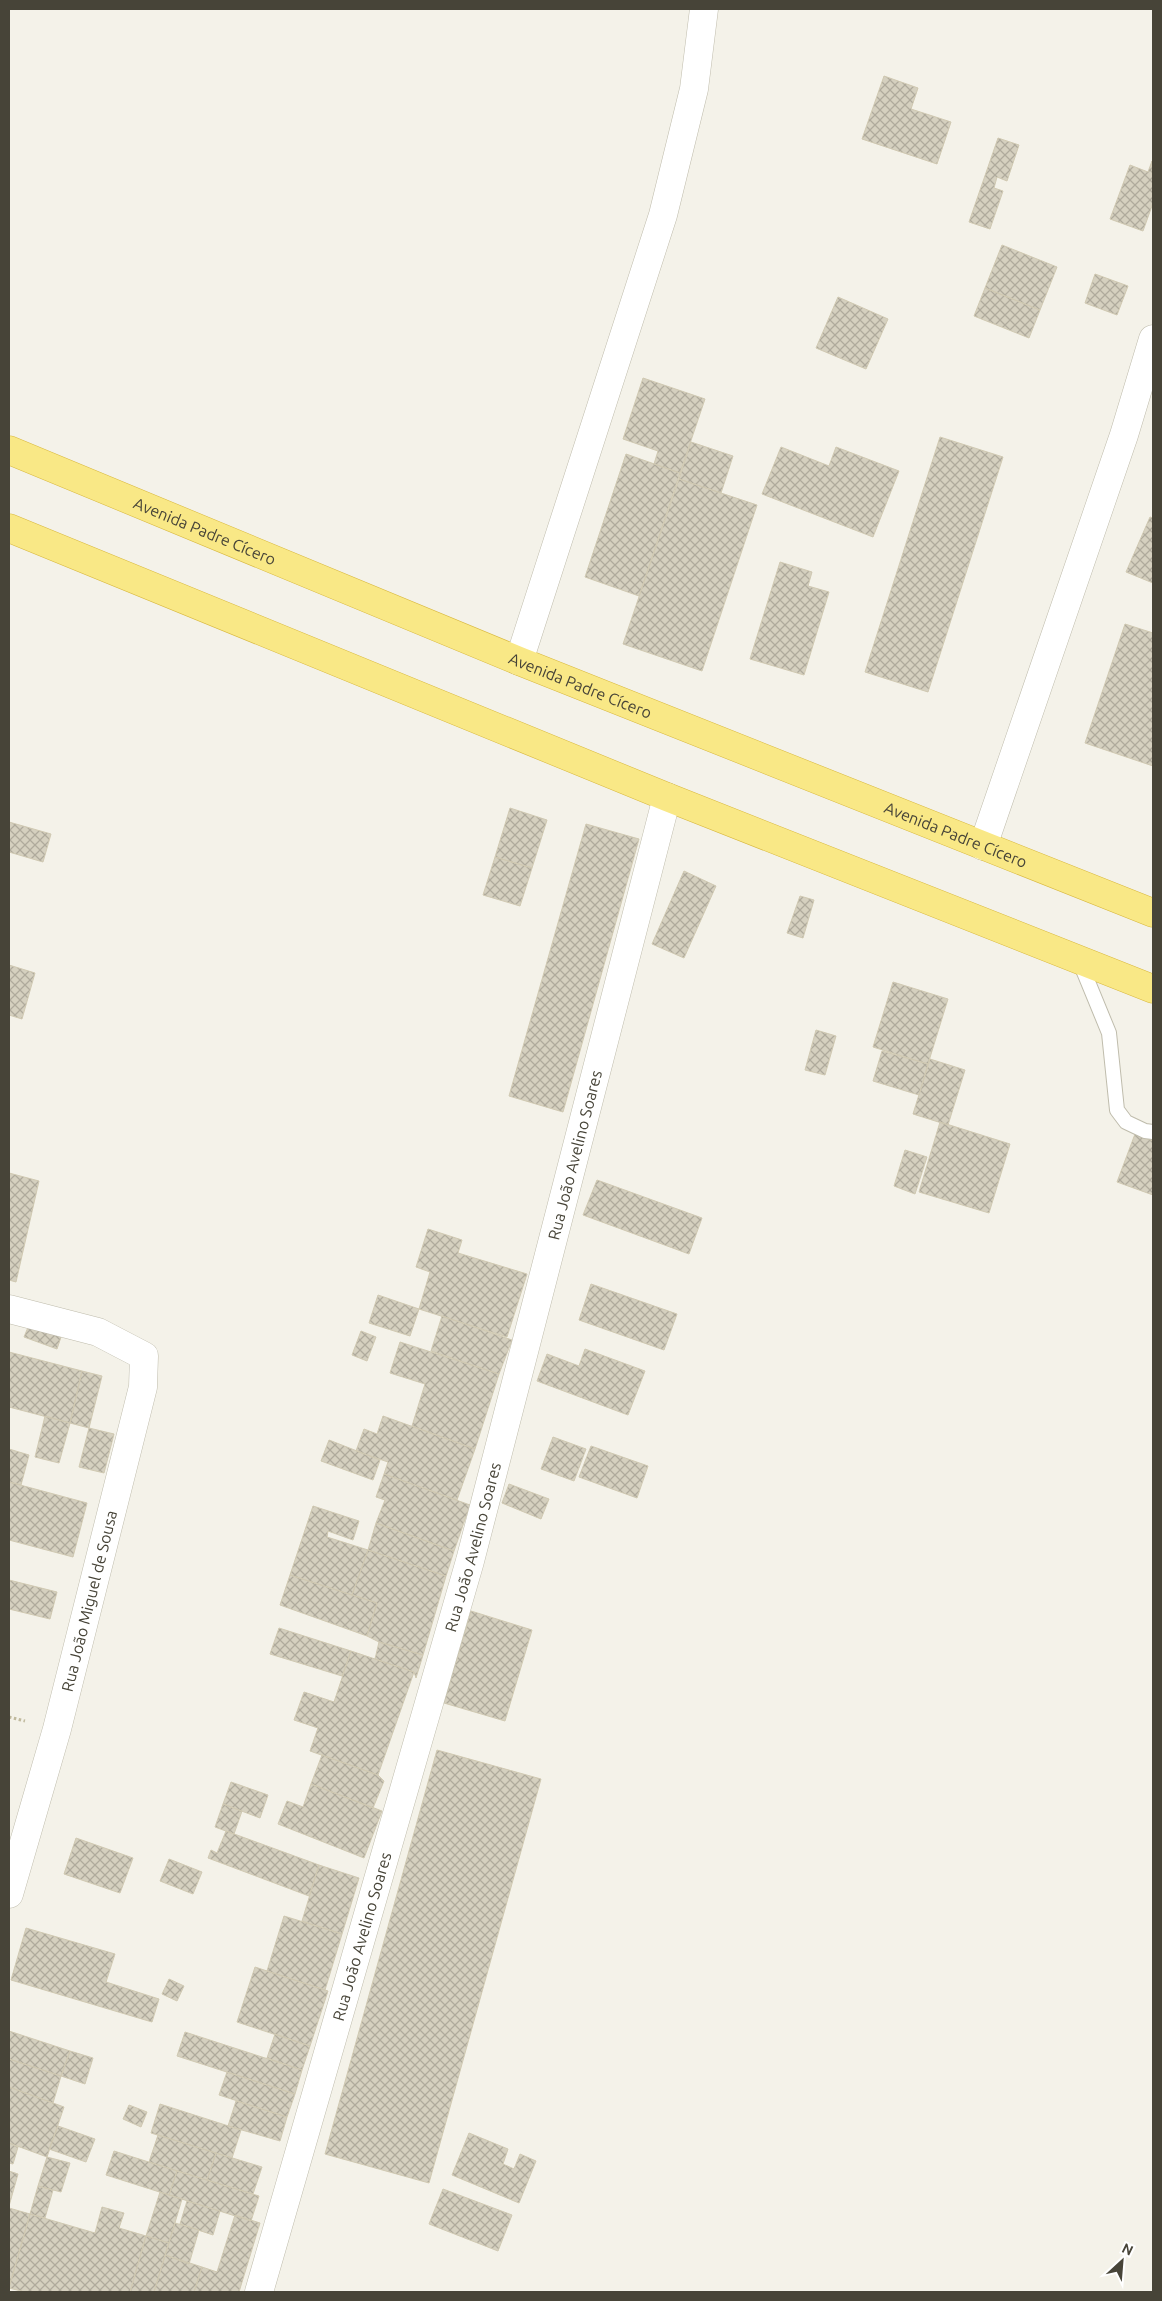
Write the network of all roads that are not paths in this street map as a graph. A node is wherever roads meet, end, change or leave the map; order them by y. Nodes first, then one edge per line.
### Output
1 (704, 9) edge
2 (1153, 339) edge
3 (9, 450) edge
4 (9, 528) edge
5 (519, 661) junction
6 (667, 797) junction
7 (983, 846) junction
8 (1153, 913) edge
9 (1079, 960) junction
10 (1153, 989) edge
11 (1153, 1132) edge
12 (9, 1310) edge
13 (9, 1894) edge
14 (259, 2292) edge

1 - 5 street
2 - 7 street
3 - 5 highway, Avenida Padre Cícero
4 - 6 highway
5 - 7 highway, Avenida Padre Cícero
6 - 9 highway
6 - 14 street, Rua João Avelino Soares
7 - 8 highway, Avenida Padre Cícero
9 - 10 highway
9 - 11 lane
12 - 13 street, Rua João Miguel de Sousa

